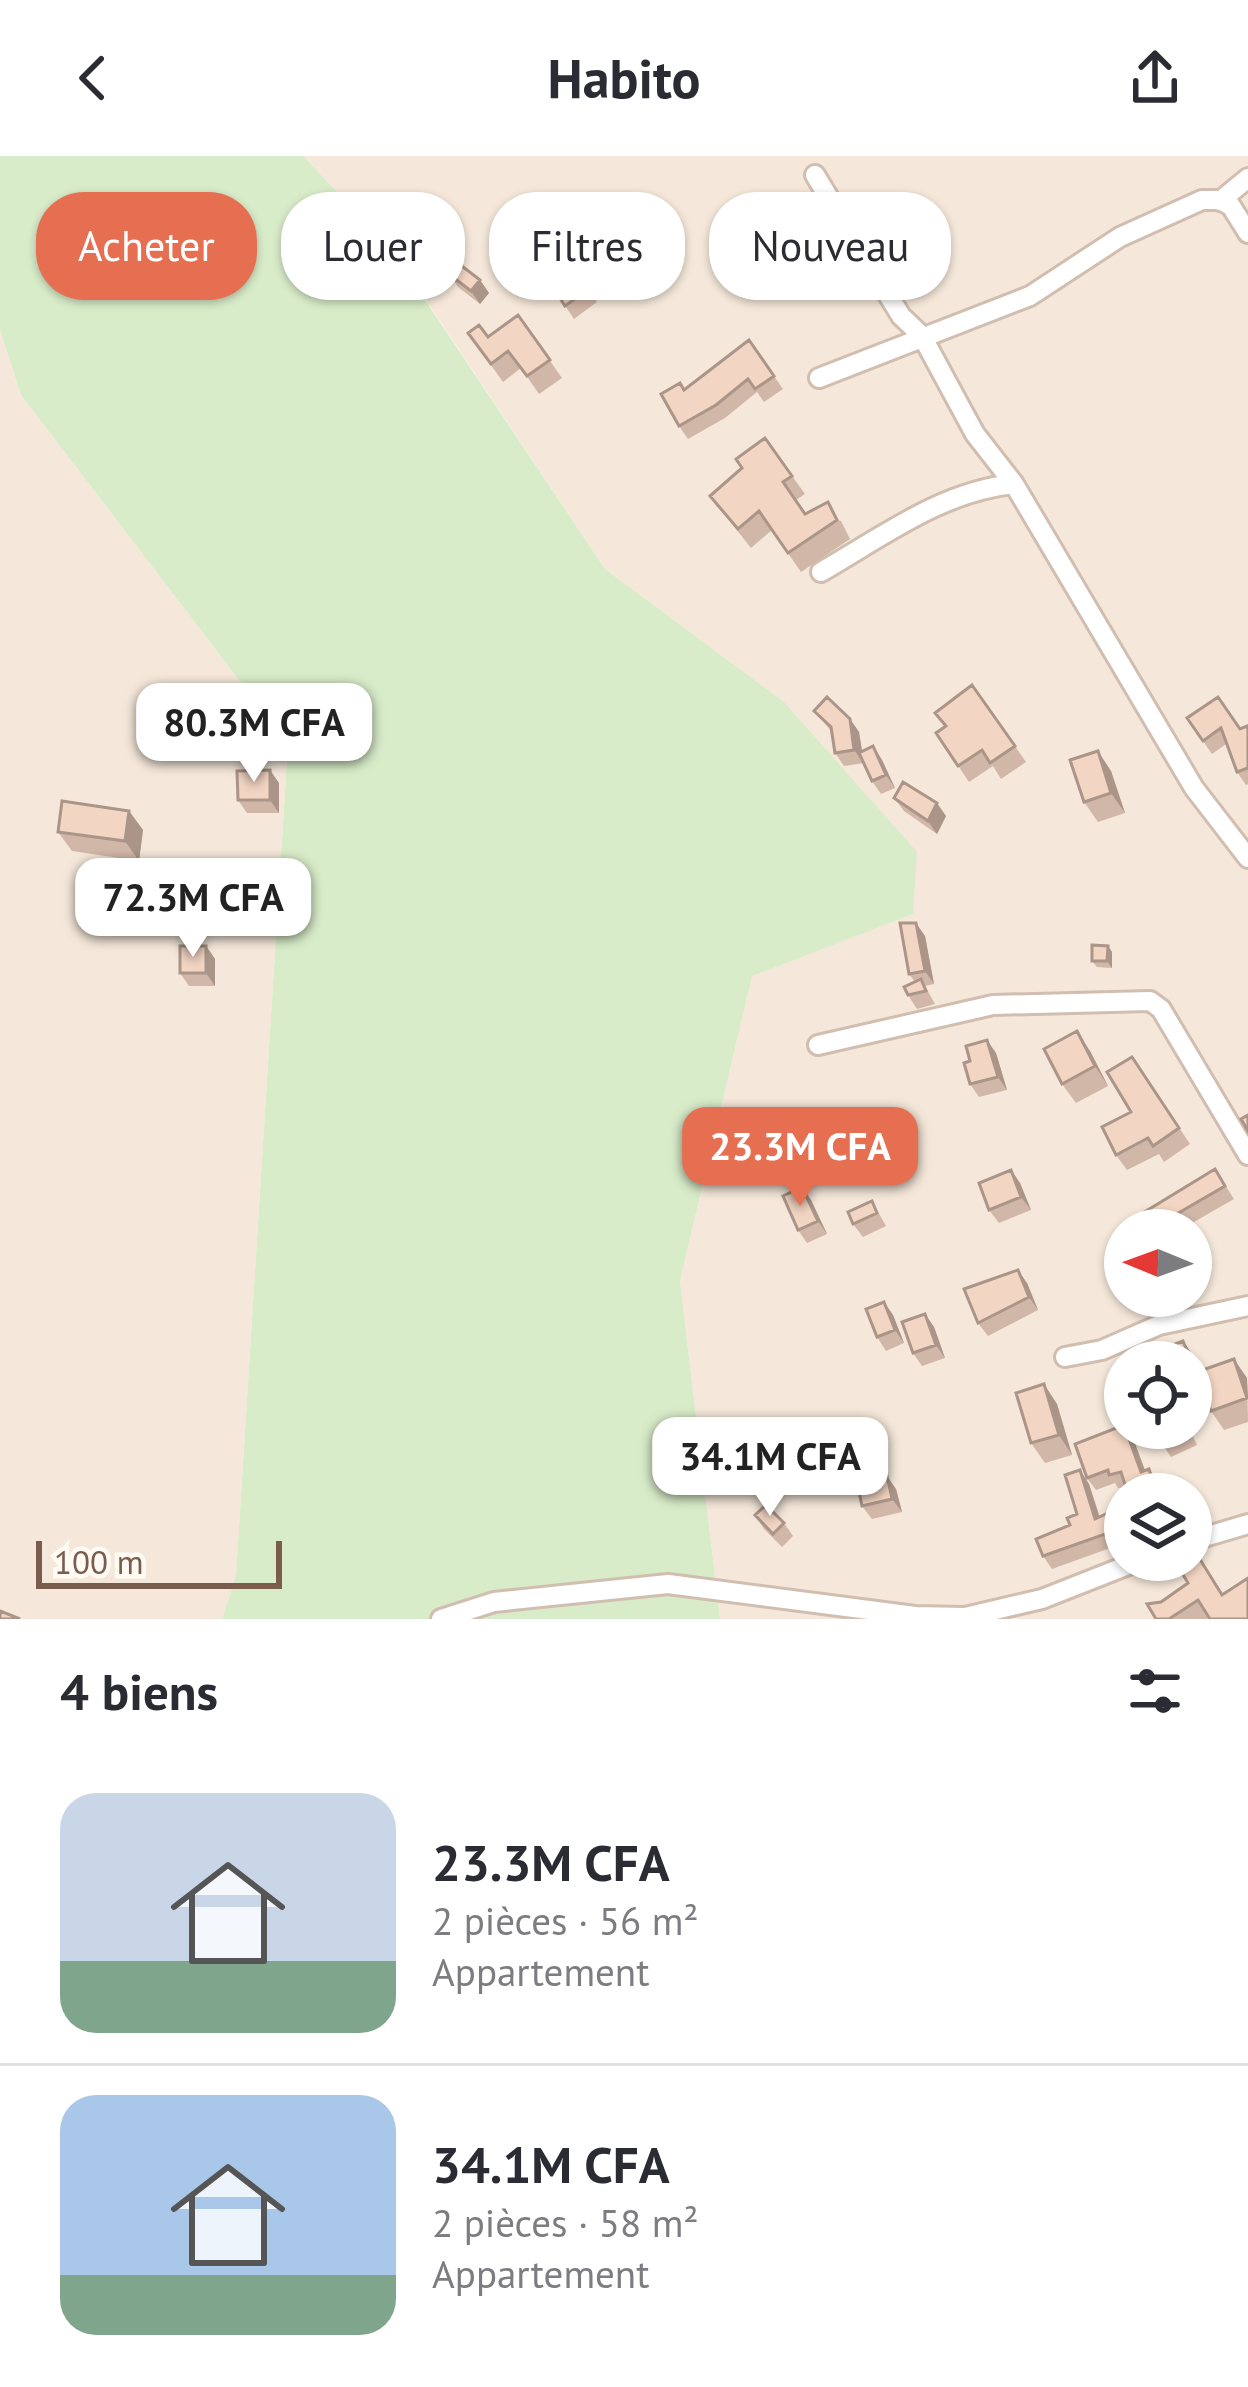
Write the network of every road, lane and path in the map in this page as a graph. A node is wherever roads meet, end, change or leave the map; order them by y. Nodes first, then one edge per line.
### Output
1 (815, 176) dead end
2 (1248, 178) edge
3 (1220, 201) junction
4 (1248, 233) edge
5 (922, 336) junction
6 (819, 378) dead end
7 (1014, 484) junction
8 (821, 572) dead end
9 (1248, 858) edge
10 (818, 1045) dead end
11 (1248, 1155) edge
12 (1248, 1306) edge
13 (1065, 1357) dead end
14 (1248, 1523) edge
15 (1212, 1534) edge
16 (1104, 1574) edge
17 (1042, 1598) junction
18 (965, 1618) edge
19 (440, 1619) edge
20 (1049, 1619) edge

1 - 5 street
2 - 3 street
3 - 4 street
3 - 5 street
5 - 6 street
5 - 7 street
7 - 8 street
7 - 9 street
10 - 11 street
12 - 13 street
14 - 15 street
16 - 17 street
17 - 18 street
17 - 20 street
18 - 19 street

